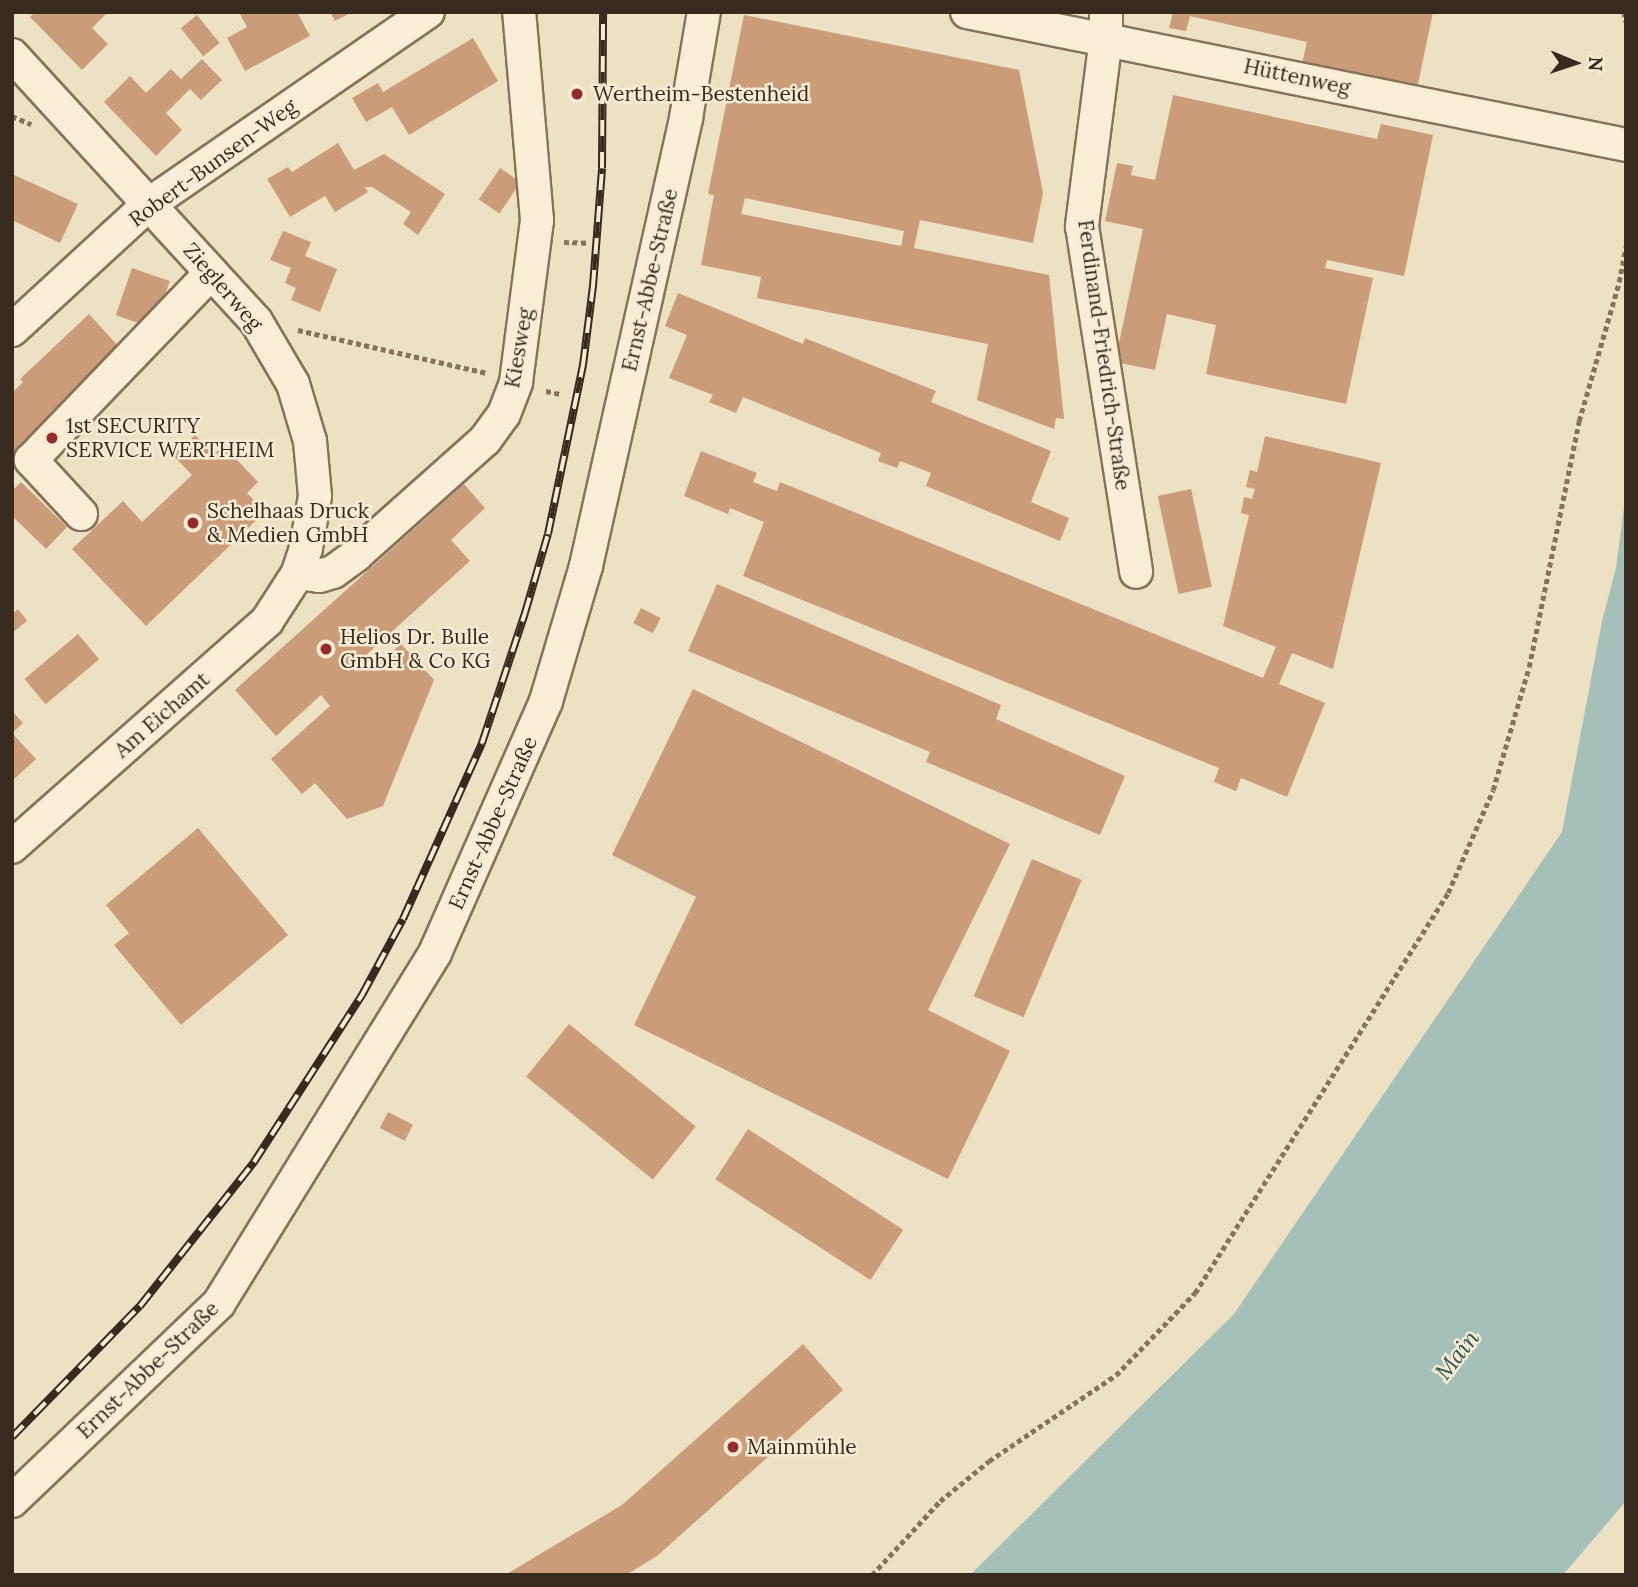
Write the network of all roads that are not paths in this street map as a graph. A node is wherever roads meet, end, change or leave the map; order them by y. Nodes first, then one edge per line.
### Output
1 (428, 12) edge
2 (519, 12) edge
3 (704, 12) edge
4 (967, 12) edge
5 (1106, 25) edge
6 (12, 55) edge
7 (1626, 145) edge
8 (148, 205) junction
9 (211, 273) junction
10 (12, 330) edge
11 (81, 514) dead end
12 (1136, 572) dead end
13 (298, 573) junction
14 (12, 846) edge
15 (12, 1501) edge

1 - 8 street, Robert-Bunsen-Weg
2 - 13 street, Kiesweg
3 - 15 street, Ernst-Abbe-Straße
4 - 5 street, Hüttenweg
5 - 7 street, Hüttenweg
5 - 12 street, Ferdinand-Friedrich-Straße
6 - 8 street, Zieglerweg
8 - 9 street, Zieglerweg
8 - 10 street, Robert-Bunsen-Weg
9 - 11 street
9 - 13 street, Zieglerweg
13 - 14 street, Am Eichamt

